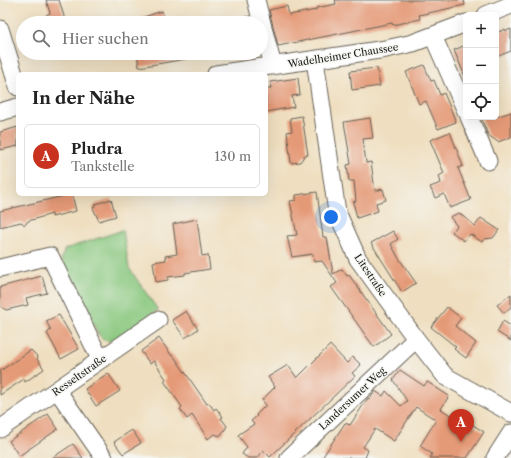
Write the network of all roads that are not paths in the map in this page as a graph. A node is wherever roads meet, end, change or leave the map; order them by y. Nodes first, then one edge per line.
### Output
1 (256, 0) edge
2 (511, 5) edge
3 (494, 12) edge
4 (260, 16) edge
5 (463, 24) edge
6 (0, 28) edge
7 (433, 36) junction
8 (268, 50) edge
9 (315, 60) junction
10 (272, 66) junction
11 (230, 72) edge
12 (16, 80) edge
13 (463, 104) edge
14 (16, 108) edge
15 (0, 112) edge
16 (470, 120) edge
17 (488, 161) dead end
18 (0, 268) edge
19 (158, 320) dead end
20 (416, 339) junction
21 (100, 359) junction
22 (57, 390) junction
23 (511, 413) edge
24 (0, 429) edge
25 (511, 433) edge
26 (104, 458) edge
27 (289, 458) edge
28 (495, 458) edge

1 - 4 street
2 - 3 street
5 - 7 street, Wadelheimer Chaussee
6 - 12 street
7 - 9 street, Wadelheimer Chaussee
7 - 13 street
8 - 10 street
9 - 10 street, Wadelheimer Chaussee
9 - 20 street, Litestraße
10 - 11 street, Wadelheimer Chaussee
14 - 15 street
16 - 17 street
18 - 21 street
19 - 21 street, Resseltstraße
20 - 23 street, Litestraße
20 - 27 street, Landersumer Weg
21 - 22 street, Resseltstraße
22 - 24 street, Resseltstraße
22 - 26 street
25 - 28 street

